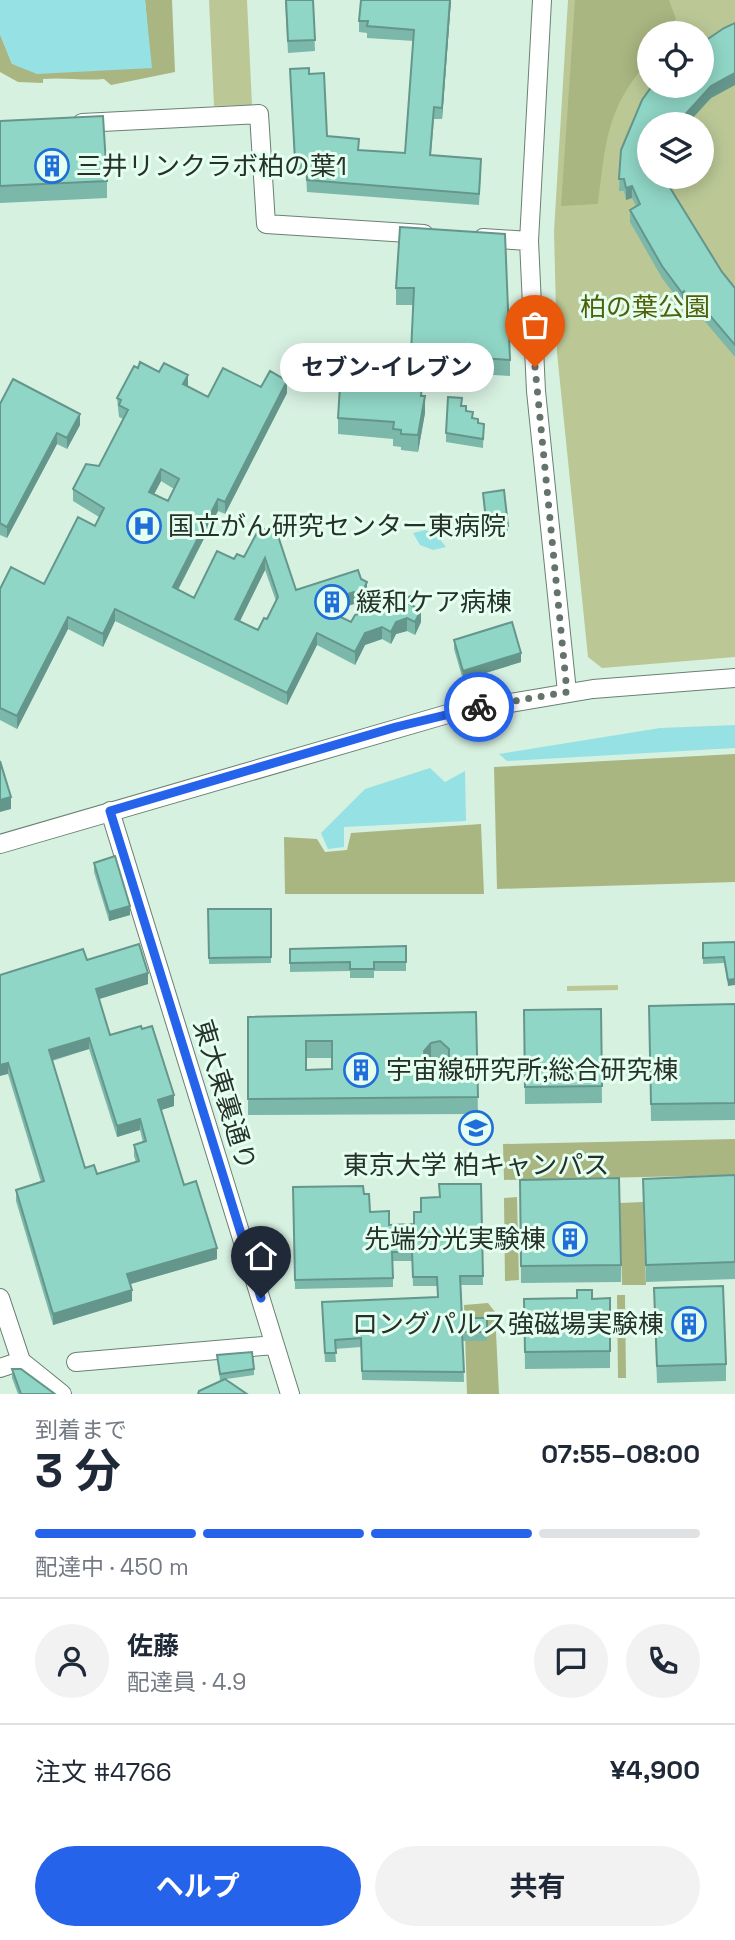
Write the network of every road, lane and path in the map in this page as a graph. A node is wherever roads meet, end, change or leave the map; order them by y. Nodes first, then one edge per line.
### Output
1 (542, 0) edge
2 (68, 124) edge
3 (528, 241) junction
4 (735, 678) edge
5 (567, 692) junction
6 (110, 811) junction
7 (0, 844) edge
8 (0, 1298) edge
9 (275, 1345) junction
10 (21, 1361) junction
11 (76, 1362) dead end
12 (0, 1368) edge
13 (62, 1394) edge
14 (290, 1394) edge

1 - 3 street
2 - 3 street
3 - 5 street
4 - 5 street
5 - 6 street
6 - 7 street
6 - 9 street, 東大東裏通り
8 - 10 street
9 - 11 street
9 - 14 street, 東大東裏通り
10 - 12 street
10 - 13 street

